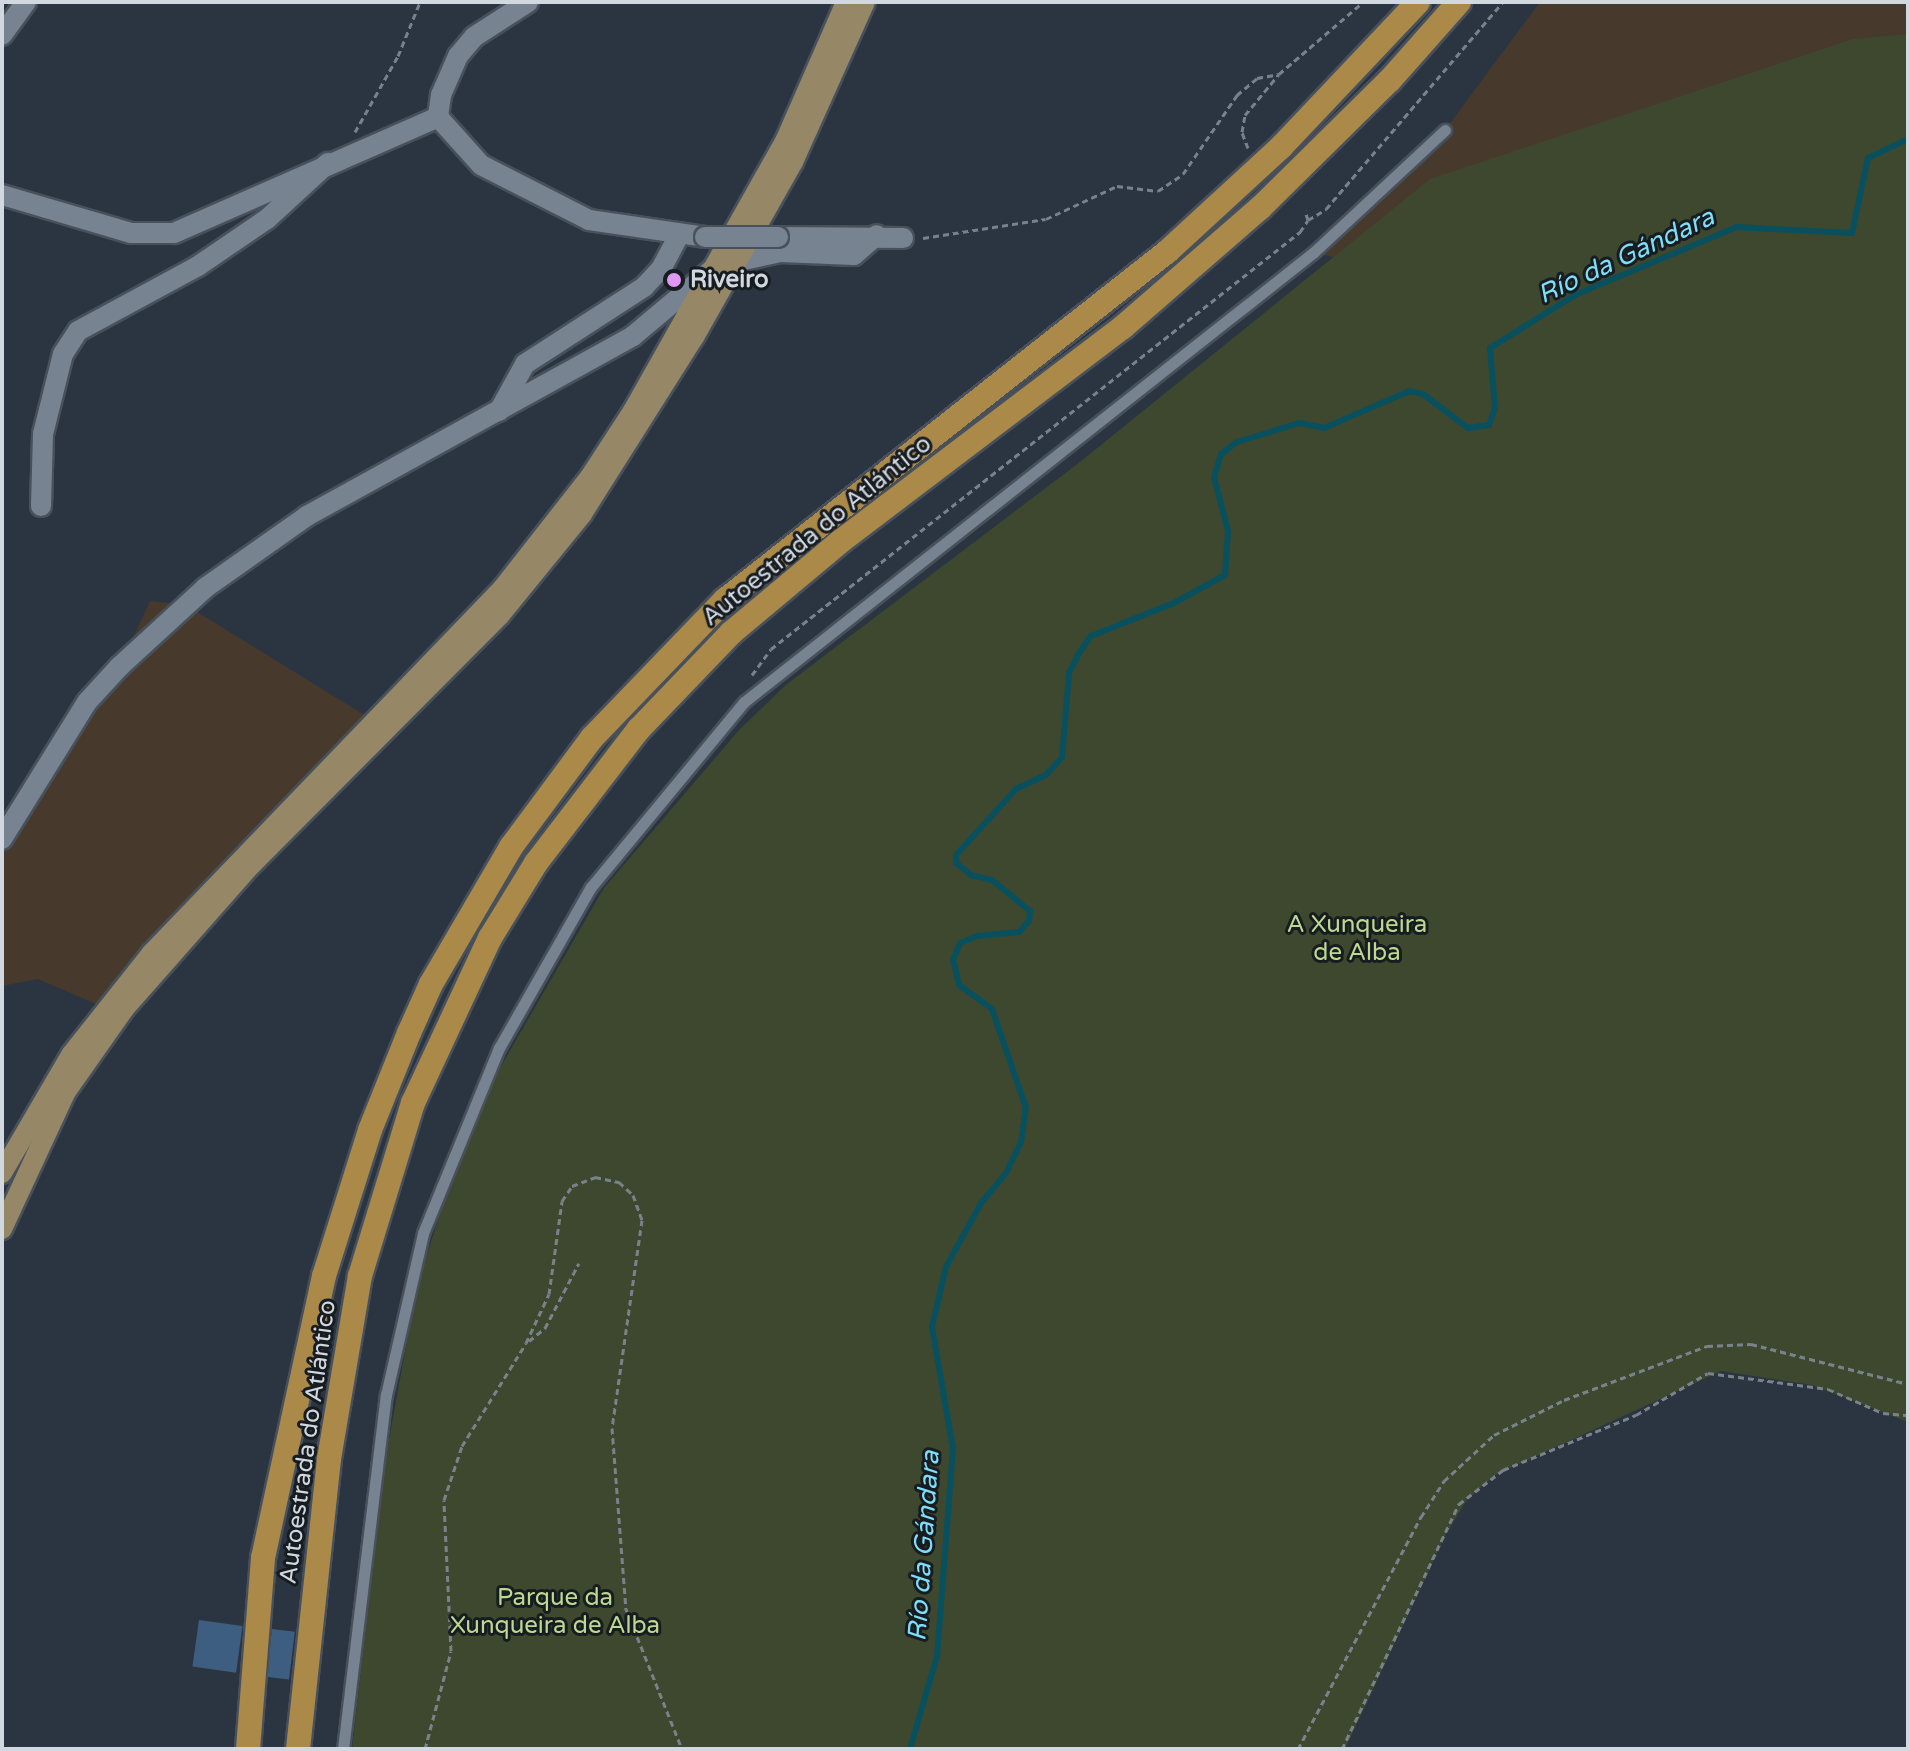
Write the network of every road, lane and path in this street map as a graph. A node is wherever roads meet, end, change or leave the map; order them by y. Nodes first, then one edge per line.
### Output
1 (26, 2) edge
2 (420, 2) edge
3 (528, 2) edge
4 (846, 2) edge
5 (865, 2) edge
6 (1363, 2) edge
7 (1418, 2) edge
8 (1459, 2) edge
9 (1503, 2) edge
10 (2, 35) edge
11 (1279, 74) junction
12 (438, 117) junction
13 (1445, 130) dead end
14 (1248, 148) dead end
15 (348, 154) junction
16 (328, 163) junction
17 (2, 195) edge
18 (1305, 210) dead end
19 (1308, 220) junction
20 (680, 234) junction
21 (877, 235) junction
22 (903, 238) joint
23 (739, 258) junction
24 (716, 266) junction
25 (498, 413) junction
26 (41, 506) dead end
27 (744, 702) junction
28 (2, 839) edge
29 (2, 1173) edge
30 (2, 1229) edge
31 (579, 1263) dead end
32 (526, 1343) junction
33 (1908, 1384) edge
34 (1908, 1415) edge
35 (248, 1749) edge
36 (298, 1749) edge
37 (343, 1749) edge
38 (425, 1749) edge
39 (682, 1749) edge
40 (1298, 1749) edge
41 (1342, 1749) edge

1 - 10 street
2 - 15 path
3 - 12 street
4 - 24 main road
5 - 23 main road
6 - 11 path
7 - 35 highway, Autoestrada do Atlántico
8 - 36 highway, Autoestrada do Atlántico
9 - 19 path
11 - 14 path
11 - 22 path
12 - 15 street
12 - 20 street
13 - 27 lane
15 - 16 street
16 - 17 street
16 - 26 street
18 - 19 path
19 - 27 path
20 - 21 street, bridge
20 - 25 street
21 - 22 street
21 - 23 street
23 - 24 street
23 - 30 main road
24 - 25 street
24 - 29 main road
25 - 28 street
27 - 37 lane
31 - 32 path
32 - 38 path
32 - 39 path
33 - 40 path
34 - 41 path

